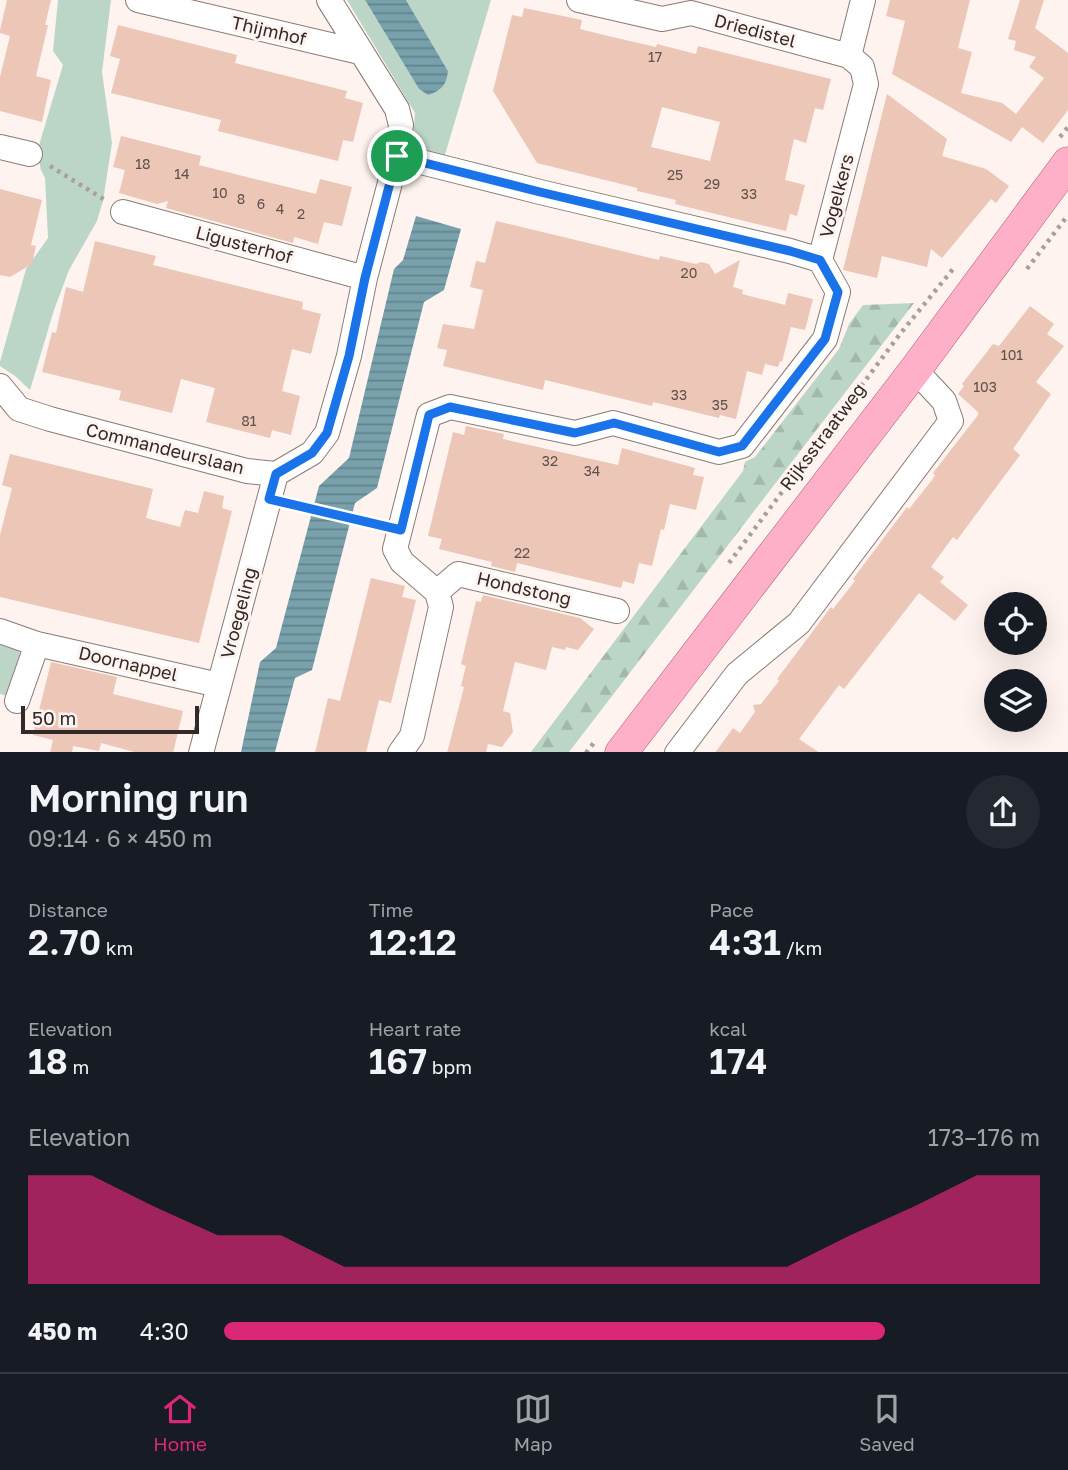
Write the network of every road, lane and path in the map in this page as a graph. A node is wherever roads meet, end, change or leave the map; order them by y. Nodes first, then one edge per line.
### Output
1 (138, 0) edge
2 (329, 0) edge
3 (579, 0) edge
4 (863, 0) edge
5 (360, 52) junction
6 (849, 56) junction
7 (1068, 127) edge
8 (0, 147) edge
9 (1063, 151) edge
10 (30, 154) joint
11 (397, 156) junction
12 (123, 212) joint
13 (820, 260) junction
14 (955, 266) dead end
15 (365, 278) junction
16 (915, 370) junction
17 (0, 386) edge
18 (276, 474) junction
19 (269, 499) junction
20 (401, 530) junction
21 (726, 568) dead end
22 (438, 592) junction
23 (617, 611) dead end
24 (0, 631) edge
25 (37, 644) junction
26 (219, 685) junction
27 (17, 701) dead end
28 (611, 743) edge
29 (201, 752) edge
30 (400, 752) edge
31 (586, 752) edge
32 (677, 752) edge

1 - 5 street, Thijmhof
2 - 5 street
3 - 6 street, Driedistel
4 - 6 street
5 - 11 street
6 - 13 street, Vogelkers
7 - 9 path
8 - 10 street
9 - 16 main road, Rijksstraatweg
10 - 12 path
11 - 13 street, Vogelkers
11 - 15 street
12 - 15 street, Ligusterhof
13 - 20 street
14 - 21 path, Rijksstraatweg
15 - 18 street
16 - 28 main road, Rijksstraatweg
16 - 32 street
17 - 18 street, Commandeurslaan
18 - 19 street, Vroegeling
19 - 20 path
19 - 26 street, Vroegeling
20 - 22 street
22 - 23 street, Hondstong
22 - 30 street
24 - 25 street, Doornappel
25 - 26 street, Doornappel
25 - 27 street
26 - 29 street, Vroegeling
28 - 31 path

